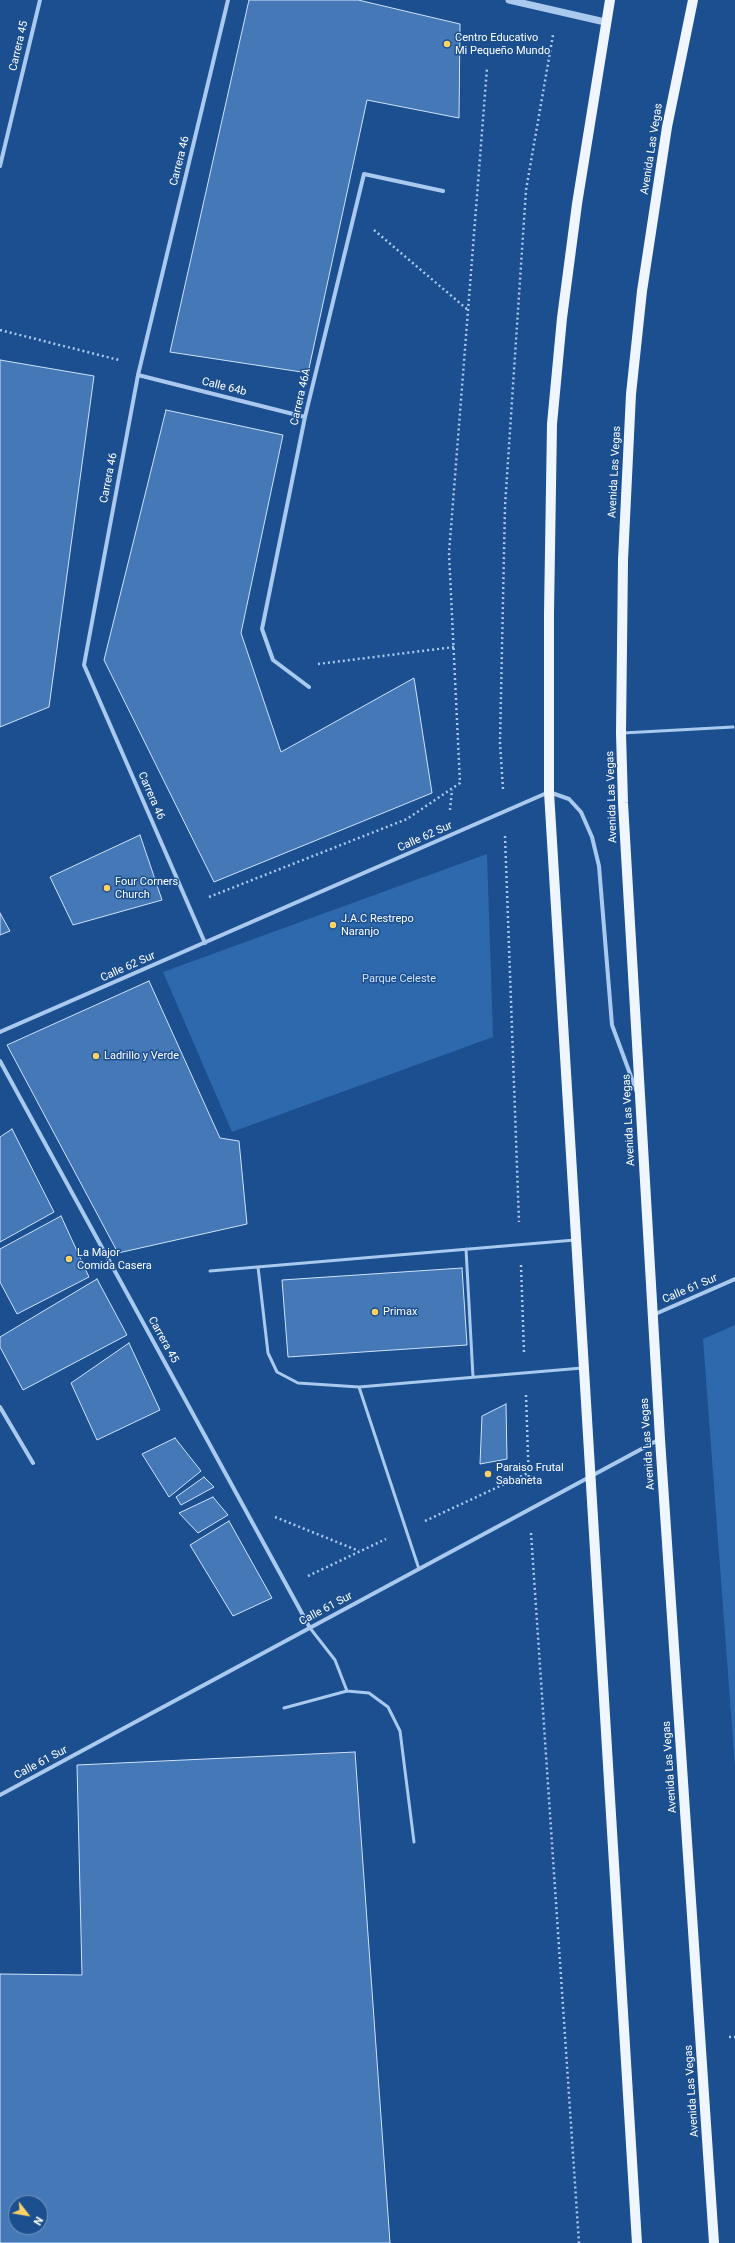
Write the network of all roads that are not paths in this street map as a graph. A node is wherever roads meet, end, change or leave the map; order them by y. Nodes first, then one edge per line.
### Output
1 (40, 0) edge
2 (228, 0) edge
3 (509, 0) edge
4 (610, 0) edge
5 (693, 0) edge
6 (605, 22) junction
7 (0, 166) edge
8 (443, 191) dead end
9 (138, 375) junction
10 (305, 417) junction
11 (309, 687) dead end
12 (733, 727) dead end
13 (621, 733) junction
14 (549, 792) junction
15 (205, 943) junction
16 (0, 1032) edge
17 (0, 1061) edge
18 (640, 1099) junction
19 (575, 1240) junction
20 (466, 1249) junction
21 (258, 1267) junction
22 (210, 1271) dead end
23 (735, 1279) edge
24 (652, 1315) junction
25 (583, 1368) junction
26 (473, 1378) junction
27 (359, 1387) junction
28 (0, 1407) edge
29 (660, 1439) junction
30 (33, 1463) dead end
31 (589, 1477) junction
32 (419, 1569) junction
33 (310, 1628) junction
34 (347, 1691) junction
35 (284, 1708) dead end
36 (0, 1795) edge
37 (414, 1842) dead end
38 (637, 2243) edge
39 (714, 2243) edge

1 - 7 street, Carrera 45
2 - 9 street, Carrera 46
3 - 6 street
4 - 6 main road
5 - 13 main road, Avenida Las Vegas
6 - 14 main road
8 - 10 street, Carrera 46A
9 - 10 street, Calle 64b
9 - 15 street, Carrera 46
10 - 11 street, Carrera 46A
12 - 13 lane
13 - 18 main road, Avenida Las Vegas
14 - 15 street, Calle 62 Sur
14 - 18 street
14 - 19 main road
15 - 16 street, Calle 62 Sur
17 - 33 street, Carrera 45
18 - 24 main road, Avenida Las Vegas
19 - 20 lane
19 - 25 main road
20 - 21 lane
20 - 26 lane
21 - 22 lane
21 - 27 lane
23 - 24 street, Calle 61 Sur
24 - 29 main road, Avenida Las Vegas
25 - 26 lane
25 - 31 main road
26 - 27 lane
27 - 32 lane
28 - 30 street
29 - 31 street, Calle 61 Sur
29 - 39 main road, Avenida Las Vegas
31 - 32 street, Calle 61 Sur
31 - 38 main road
32 - 33 street, Calle 61 Sur
33 - 34 lane
33 - 36 street, Calle 61 Sur
34 - 35 lane
34 - 37 lane

